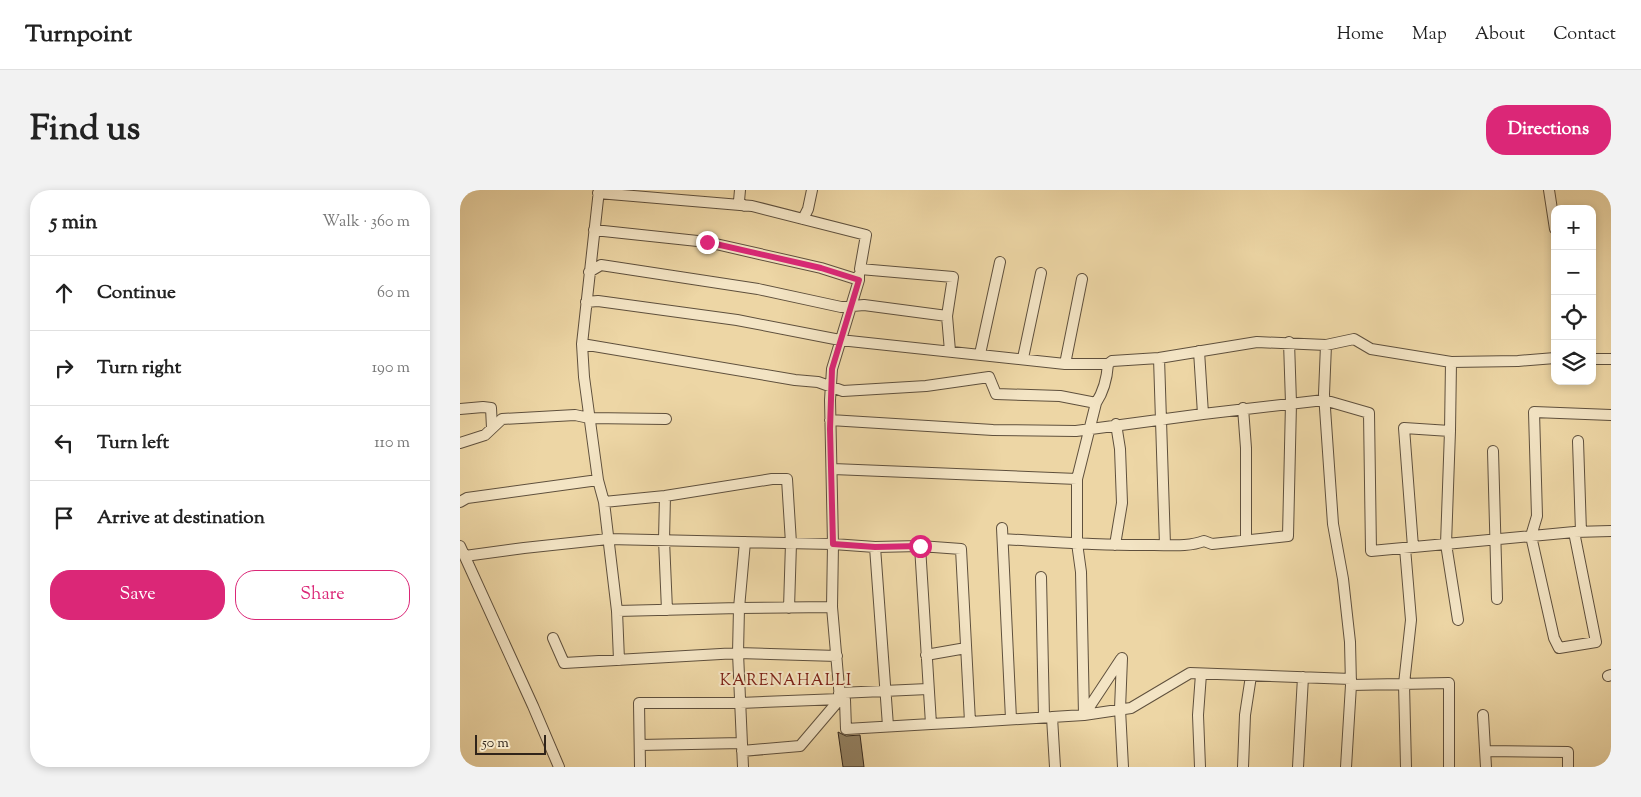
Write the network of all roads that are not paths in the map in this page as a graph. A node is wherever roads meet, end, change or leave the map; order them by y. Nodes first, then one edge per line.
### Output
1 (740, 190) edge
2 (812, 190) edge
3 (1549, 190) edge
4 (599, 192) edge
5 (1551, 205) edge
6 (744, 206) junction
7 (803, 219) junction
8 (594, 230) junction
9 (1000, 262) dead end
10 (860, 269) junction
11 (589, 272) junction
12 (1041, 273) dead end
13 (1082, 278) dead end
14 (859, 280) junction
15 (586, 302) junction
16 (852, 306) junction
17 (947, 316) junction
18 (840, 340) junction
19 (1289, 342) junction
20 (582, 344) junction
21 (1326, 345) junction
22 (950, 351) junction
23 (1198, 351) junction
24 (980, 354) junction
25 (1023, 358) junction
26 (1158, 358) junction
27 (1551, 358) edge
28 (1596, 358) edge
29 (1611, 358) edge
30 (1451, 362) junction
31 (1064, 364) junction
32 (1108, 364) junction
33 (831, 387) junction
34 (1324, 400) junction
35 (1096, 403) junction
36 (1291, 403) junction
37 (1243, 408) junction
38 (460, 409) edge
39 (1203, 414) junction
40 (1611, 415) edge
41 (589, 418) junction
42 (666, 419) dead end
43 (1161, 419) junction
44 (830, 420) junction
45 (1116, 424) junction
46 (492, 428) junction
47 (1090, 428) junction
48 (1450, 431) junction
49 (1578, 441) dead end
50 (460, 443) edge
51 (1493, 451) dead end
52 (832, 469) junction
53 (1078, 479) junction
54 (598, 480) junction
55 (665, 496) junction
56 (460, 502) edge
57 (604, 502) junction
58 (1002, 528) dead end
59 (1578, 532) junction
60 (1611, 532) edge
61 (1531, 536) junction
62 (608, 539) junction
63 (1003, 539) junction
64 (1495, 539) junction
65 (664, 540) junction
66 (1246, 540) junction
67 (745, 542) junction
68 (1077, 542) junction
69 (791, 543) junction
70 (833, 544) junction
71 (1446, 544) junction
72 (1165, 545) junction
73 (460, 546) edge
74 (920, 546) junction
75 (1115, 546) junction
76 (875, 547) junction
77 (1409, 547) junction
78 (465, 556) junction
79 (1041, 577) dead end
80 (1497, 600) dead end
81 (832, 607) junction
82 (740, 608) junction
83 (789, 608) junction
84 (667, 610) junction
85 (617, 611) junction
86 (1458, 620) dead end
87 (553, 638) dead end
88 (966, 648) junction
89 (738, 653) junction
90 (926, 655) junction
91 (837, 656) junction
92 (620, 660) junction
93 (1201, 674) junction
94 (1251, 676) junction
95 (1303, 677) junction
96 (1351, 682) junction
97 (1404, 684) junction
98 (928, 688) junction
99 (886, 690) junction
100 (840, 696) junction
101 (740, 703) junction
102 (1120, 709) junction
103 (1084, 714) junction
104 (1483, 715) dead end
105 (1048, 717) junction
106 (1011, 719) junction
107 (970, 722) junction
108 (931, 724) junction
109 (888, 726) junction
110 (640, 745) junction
111 (742, 747) junction
112 (1485, 751) junction
113 (559, 767) edge
114 (640, 767) edge
115 (743, 767) edge
116 (1055, 767) edge
117 (1122, 767) edge
118 (1200, 767) edge
119 (1243, 767) edge
120 (1298, 767) edge
121 (1346, 767) edge
122 (1406, 767) edge
123 (1449, 767) edge
124 (1486, 767) edge
125 (1568, 767) edge

1 - 6 street
2 - 7 street
3 - 5 street
4 - 6 street
4 - 8 street
6 - 7 street
7 - 10 street
8 - 11 street
8 - 14 street
9 - 24 street
10 - 14 street
10 - 17 street
11 - 15 street
11 - 16 street
12 - 25 street
13 - 31 street
14 - 16 street
15 - 18 street
15 - 20 street
16 - 17 street
16 - 18 street
17 - 22 street
18 - 22 street
18 - 33 street
19 - 21 street
19 - 23 street
19 - 36 street
20 - 33 street
20 - 41 street
21 - 30 street
21 - 34 street
22 - 24 street
23 - 26 street
23 - 39 street
24 - 25 street
25 - 31 street
26 - 32 street
26 - 43 street
27 - 30 street
28 - 29 street
30 - 48 street
31 - 32 street
32 - 35 street
33 - 35 street
33 - 44 street
34 - 36 street
34 - 77 street
34 - 96 street
35 - 47 street
36 - 37 street
36 - 66 street
37 - 39 street
37 - 66 street
38 - 46 street
39 - 43 street
40 - 61 street
41 - 42 street
41 - 46 street
41 - 54 street
43 - 45 street
43 - 72 street
44 - 47 street
44 - 52 street
45 - 47 street
45 - 75 street
46 - 50 street
47 - 53 street
48 - 71 street
48 - 77 street
49 - 59 street
51 - 64 street
52 - 53 street
52 - 70 street
53 - 68 street
54 - 56 street
54 - 57 street
55 - 57 street
55 - 65 street
55 - 69 street
57 - 62 street
58 - 63 street
59 - 60 street
59 - 61 street
59 - 61 street
61 - 64 street
62 - 65 street
62 - 78 street
62 - 85 street
63 - 68 street
63 - 106 street
64 - 71 street
64 - 80 street
65 - 67 street
65 - 84 street
66 - 72 street
67 - 69 street
67 - 82 street
68 - 75 street
68 - 103 street
69 - 70 street
69 - 83 street
70 - 76 street
70 - 81 street
71 - 77 street
71 - 86 street
72 - 75 street
73 - 78 street
74 - 76 street
74 - 88 street
74 - 90 street
76 - 99 street
77 - 97 street
78 - 113 street
79 - 105 street
81 - 83 street
81 - 91 street
82 - 83 street
82 - 84 street
82 - 89 street
84 - 85 street
85 - 92 street
87 - 92 street
88 - 90 street
88 - 107 street
89 - 91 street
89 - 92 street
89 - 101 street
90 - 98 street
91 - 100 street
93 - 94 street
93 - 102 street
93 - 118 street
94 - 95 street
94 - 119 street
95 - 96 street
95 - 120 street
96 - 97 street
96 - 121 street
97 - 122 street
97 - 123 street
98 - 99 street
98 - 108 street
99 - 100 street
99 - 109 street
100 - 101 street
100 - 109 street
100 - 111 street
101 - 110 street
101 - 111 street
102 - 103 street
102 - 103 street
102 - 117 street
103 - 105 street
104 - 112 street
105 - 106 street
105 - 116 street
106 - 107 street
107 - 108 street
108 - 109 street
110 - 111 street
110 - 114 street
111 - 115 street
112 - 124 street
112 - 125 street

